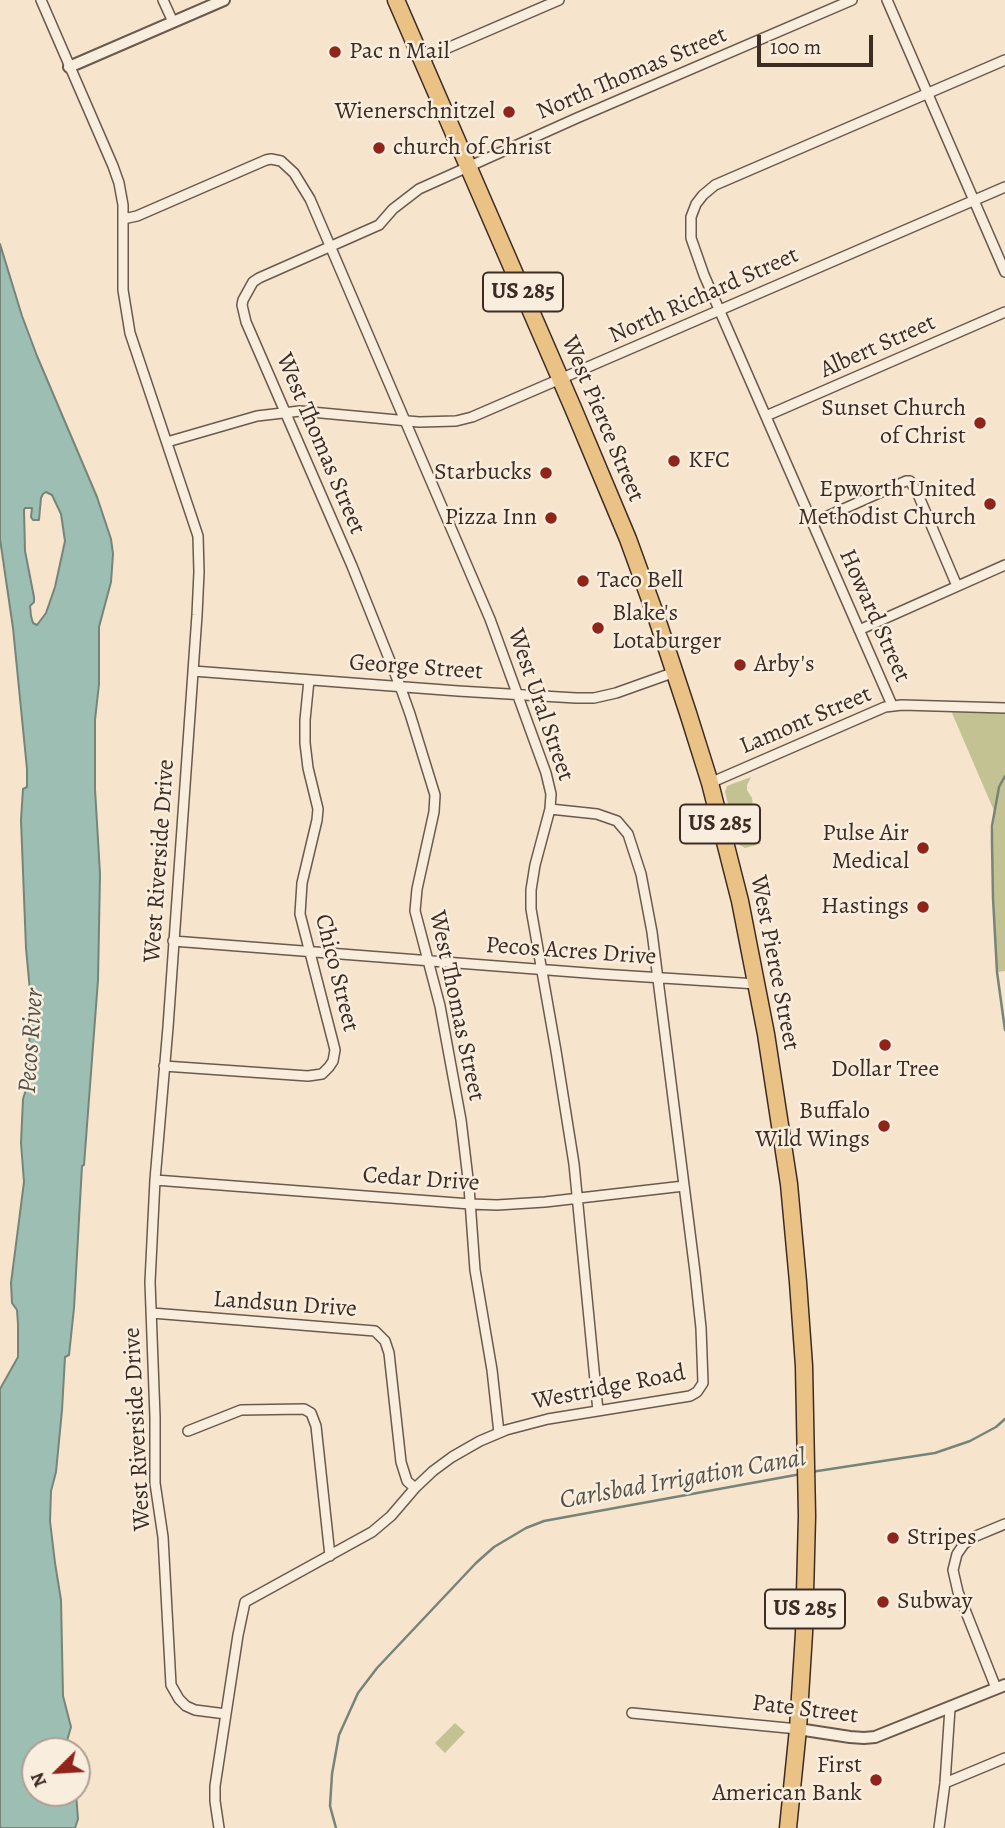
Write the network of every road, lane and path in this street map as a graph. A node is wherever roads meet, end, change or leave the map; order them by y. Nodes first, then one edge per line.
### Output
1 (41, 0) edge
2 (163, 0) edge
3 (224, 0) edge
4 (396, 0) edge
5 (559, 0) edge
6 (852, 0) edge
7 (887, 0) edge
8 (173, 22) junction
9 (422, 59) junction
10 (1005, 60) edge
11 (69, 67) junction
12 (928, 93) junction
13 (469, 167) junction
14 (1005, 187) edge
15 (974, 200) junction
16 (123, 219) junction
17 (330, 247) junction
18 (1005, 272) edge
19 (719, 310) junction
20 (1005, 312) edge
21 (249, 328) joint
22 (561, 380) junction
23 (286, 413) junction
24 (766, 416) junction
25 (404, 421) junction
26 (167, 442) junction
27 (812, 523) junction
28 (1005, 565) edge
29 (957, 586) junction
30 (859, 630) junction
31 (193, 671) junction
32 (675, 672) junction
33 (309, 680) junction
34 (400, 686) junction
35 (518, 694) junction
36 (892, 705) junction
37 (1005, 708) edge
38 (710, 783) junction
39 (550, 809) junction
40 (173, 941) junction
41 (309, 951) junction
42 (427, 960) junction
43 (542, 969) junction
44 (657, 978) junction
45 (757, 984) junction
46 (164, 1066) junction
47 (155, 1180) junction
48 (684, 1185) junction
49 (577, 1199) junction
50 (470, 1204) junction
51 (152, 1313) junction
52 (598, 1411) junction
53 (188, 1431) dead end
54 (499, 1433) junction
55 (415, 1488) junction
56 (1005, 1524) edge
57 (330, 1556) junction
58 (1001, 1687) edge
59 (950, 1708) junction
60 (632, 1713) dead end
61 (226, 1714) junction
62 (798, 1729) junction
63 (1005, 1758) edge
64 (944, 1783) junction
65 (219, 1828) edge
66 (788, 1828) edge
67 (939, 1828) edge

1 - 11 street, West Riverside Drive
2 - 8 street
3 - 8 street
4 - 9 highway, West Pierce Street / US 285
5 - 9 street
6 - 13 street, North Thomas Street
7 - 12 street
8 - 11 street
9 - 13 highway, West Pierce Street / US 285
10 - 12 street, Howard Street
11 - 16 street, West Riverside Drive
12 - 15 street
12 - 19 street, Howard Street
13 - 17 street, North Thomas Street
13 - 22 highway, West Pierce Street / US 285
14 - 15 street, North Richard Street
15 - 18 street
15 - 19 street, North Richard Street
16 - 17 street, West Ural Street
16 - 26 street, West Riverside Drive
17 - 21 street, North Thomas Street
17 - 25 street, West Ural Street
19 - 22 street, North Richard Street
19 - 24 street, Howard Street
20 - 24 street, Albert Street
21 - 23 street, West Thomas Street
22 - 25 street, North Richard Street
22 - 32 highway, West Pierce Street / US 285
23 - 25 street, North Richard Street
23 - 26 street, North Richard Street
23 - 34 street, West Thomas Street
24 - 27 street, Howard Street
25 - 35 street, West Ural Street
26 - 31 street, West Riverside Drive
27 - 29 street
27 - 30 street, Howard Street
28 - 29 street
29 - 30 street
30 - 36 street, Howard Street
31 - 33 street, George Street
31 - 40 street, West Riverside Drive
32 - 35 street, George Street
32 - 38 highway, West Pierce Street / US 285
33 - 34 street, George Street
33 - 41 street, Chico Street
34 - 35 street, George Street
34 - 42 street, West Thomas Street
35 - 39 street, West Ural Street
36 - 37 street, Lamont Street
36 - 38 street, Lamont Street
38 - 45 highway, West Pierce Street / US 285
39 - 43 street, West Ural Street
39 - 44 street, Westridge Road
40 - 41 street, Pecos Acres Drive
40 - 46 street, West Riverside Drive
41 - 42 street, Pecos Acres Drive
41 - 46 street, Chico Street
42 - 43 street, Pecos Acres Drive
42 - 50 street, West Thomas Street
43 - 44 street, Pecos Acres Drive
43 - 49 street, West Ural Street
44 - 45 street, Pecos Acres Drive
44 - 48 street, Westridge Road
45 - 62 highway, West Pierce Street / US 285
46 - 47 street, West Riverside Drive
47 - 50 street, Cedar Drive
47 - 51 street, West Riverside Drive
48 - 49 street, Cedar Drive
48 - 52 street, Westridge Road
49 - 50 street, Cedar Drive
49 - 52 street, West Ural Street
50 - 54 street, West Thomas Street
51 - 55 street, Landsun Drive
51 - 61 street, West Riverside Drive
52 - 54 street, Westridge Road
53 - 57 street
54 - 55 street, Westridge Road
55 - 57 street, Westridge Road
56 - 58 street
57 - 61 street, Westridge Road
58 - 59 street, Pate Street
59 - 62 street, Pate Street
59 - 64 street
60 - 62 street, Pate Street
61 - 65 street, Westridge Road
62 - 66 highway, West Pierce Street / US 285
63 - 64 street
64 - 67 street

